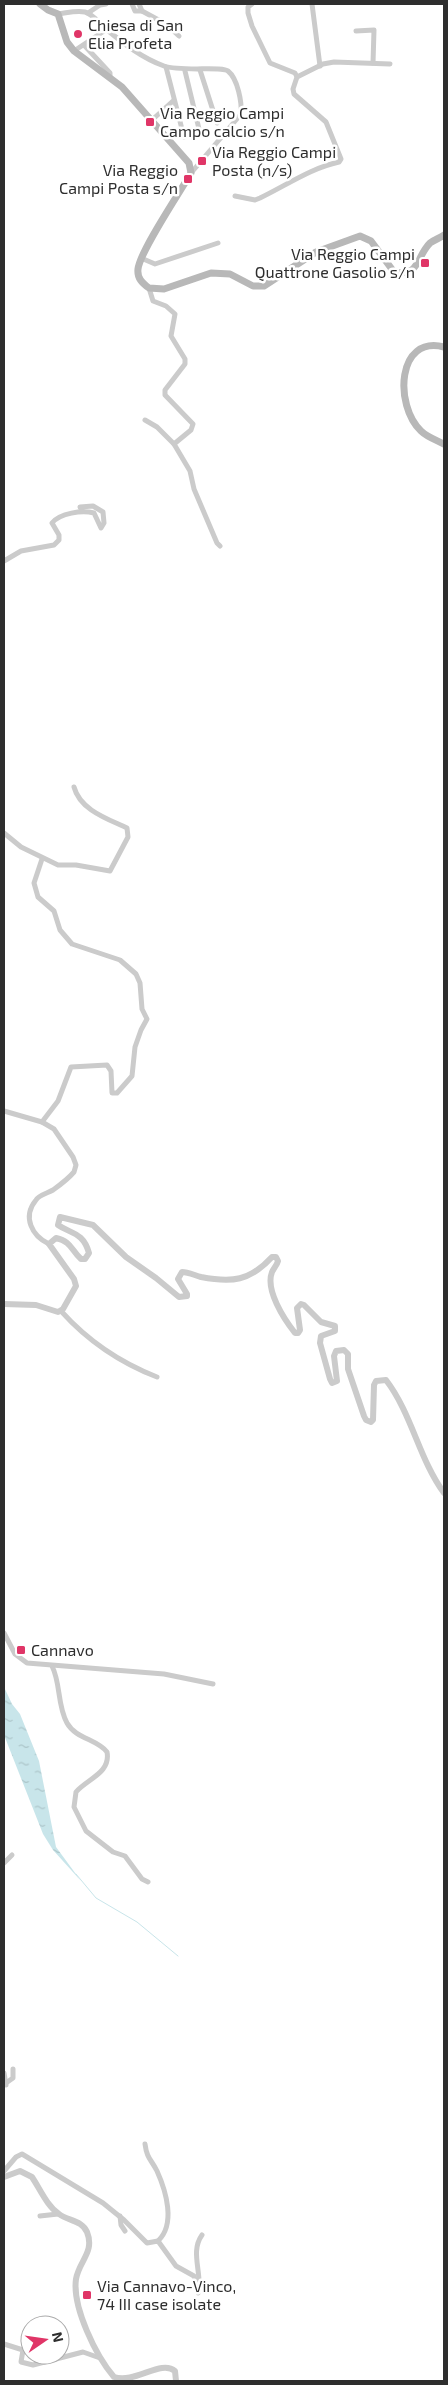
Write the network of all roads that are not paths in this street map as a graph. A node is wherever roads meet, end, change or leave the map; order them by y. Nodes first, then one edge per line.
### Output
1 (40, 4) edge
2 (70, 4) edge
3 (105, 4) edge
4 (132, 4) edge
5 (139, 4) edge
6 (252, 4) edge
7 (312, 4) edge
8 (142, 11) junction
9 (72, 12) junction
10 (88, 13) junction
11 (58, 14) junction
12 (107, 29) junction
13 (356, 31) dead end
14 (179, 36) dead end
15 (84, 44) junction
16 (74, 51) junction
17 (373, 63) junction
18 (390, 64) dead end
19 (320, 66) junction
20 (166, 67) junction
21 (200, 70) junction
22 (185, 71) junction
23 (297, 77) junction
24 (110, 78) junction
25 (173, 101) junction
26 (152, 120) junction
27 (217, 123) dead end
28 (191, 173) junction
29 (235, 196) dead end
30 (444, 235) edge
31 (218, 243) dead end
32 (141, 258) junction
33 (149, 288) junction
34 (444, 346) edge
35 (145, 420) dead end
36 (174, 444) junction
37 (444, 444) edge
38 (80, 507) dead end
39 (220, 546) dead end
40 (4, 561) edge
41 (74, 787) dead end
42 (4, 833) edge
43 (42, 858) junction
44 (4, 1111) edge
45 (42, 1122) junction
46 (49, 1244) junction
47 (4, 1304) edge
48 (61, 1311) junction
49 (157, 1378) dead end
50 (444, 1493) edge
51 (4, 1634) edge
52 (52, 1666) junction
53 (213, 1684) dead end
54 (12, 1855) dead end
55 (4, 1863) edge
56 (148, 1882) dead end
57 (13, 2069) dead end
58 (4, 2073) edge
59 (145, 2144) dead end
60 (4, 2171) edge
61 (4, 2177) edge
62 (58, 2214) junction
63 (40, 2216) dead end
64 (120, 2216) junction
65 (125, 2231) dead end
66 (202, 2235) dead end
67 (158, 2241) junction
68 (4, 2344) edge
69 (100, 2358) junction
70 (176, 2381) edge

1 - 11 main road
2 - 9 street
3 - 10 street
4 - 8 street
5 - 8 street
6 - 23 street
7 - 19 street
8 - 14 street
9 - 10 street
9 - 11 street
10 - 12 street
11 - 16 main road
12 - 15 street
12 - 20 street
13 - 17 street
15 - 16 street
15 - 24 street
16 - 24 main road
17 - 18 street
17 - 19 street
19 - 23 street
20 - 22 street
20 - 25 street
21 - 22 street
21 - 27 street
21 - 28 street
22 - 25 street
23 - 29 street
24 - 26 main road
25 - 26 street
26 - 28 main road
28 - 32 main road
30 - 33 main road
31 - 32 street
32 - 33 main road
33 - 36 street
34 - 37 main road
35 - 36 street
36 - 39 street
38 - 40 street
41 - 43 street
42 - 43 street
43 - 45 street
44 - 45 street
45 - 46 street
46 - 48 street
46 - 50 street
47 - 48 street
48 - 49 street
51 - 52 street
52 - 53 street
52 - 56 street
54 - 55 street
57 - 58 street
59 - 67 street
60 - 64 street
61 - 62 street
62 - 63 street
62 - 69 street
64 - 65 street
64 - 67 street
66 - 67 street
68 - 69 street
69 - 70 street

